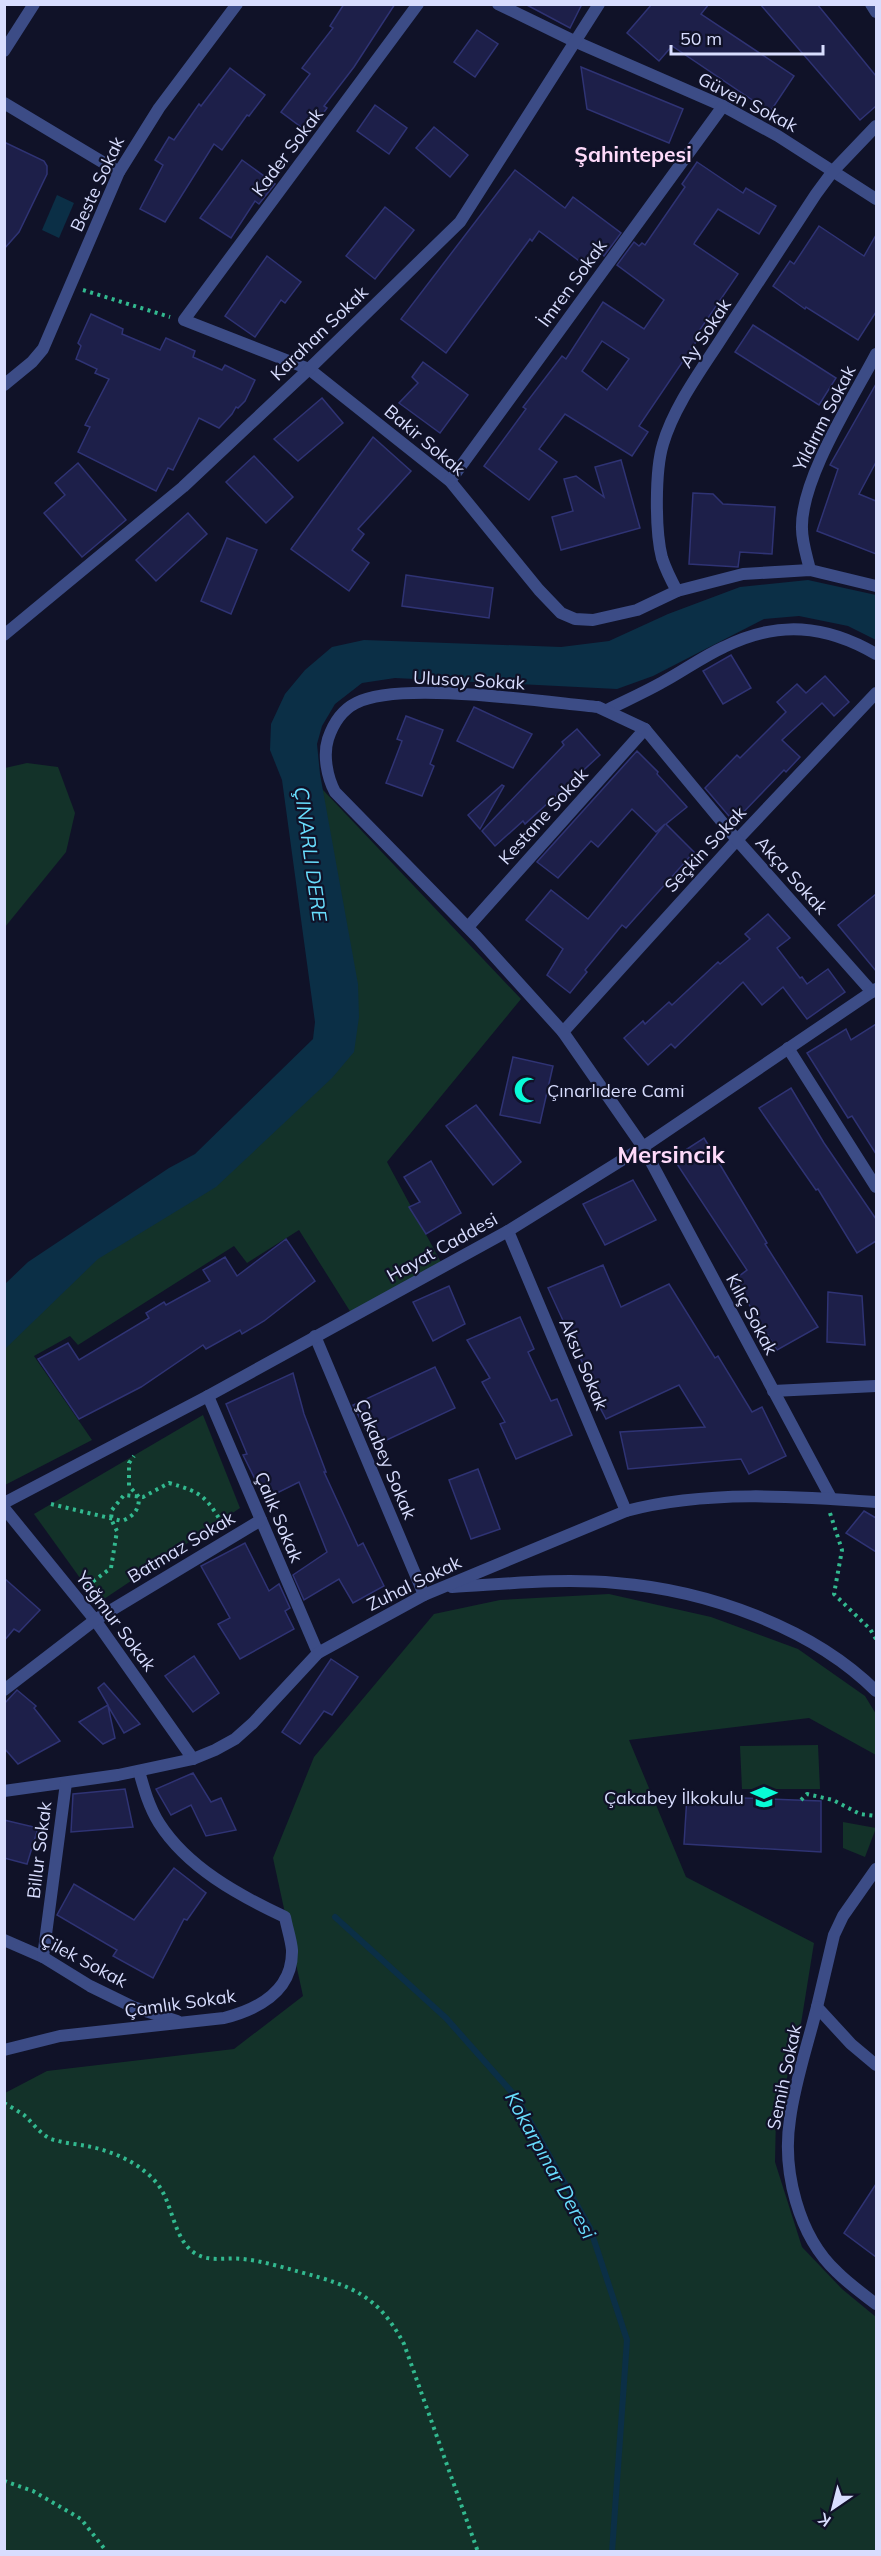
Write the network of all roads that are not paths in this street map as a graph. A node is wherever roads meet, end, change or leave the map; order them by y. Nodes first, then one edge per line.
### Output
1 (34, 4) edge
2 (237, 4) edge
3 (418, 4) edge
4 (498, 4) edge
5 (599, 4) edge
6 (871, 4) edge
7 (876, 12) edge
8 (574, 41) junction
9 (4, 51) edge
10 (4, 103) edge
11 (723, 106) junction
12 (876, 126) edge
13 (833, 171) junction
14 (119, 172) junction
15 (876, 199) edge
16 (184, 320) joint
17 (876, 354) edge
18 (309, 369) junction
19 (4, 385) edge
20 (450, 481) junction
21 (810, 570) junction
22 (876, 586) edge
23 (677, 591) junction
24 (4, 635) edge
25 (876, 654) edge
26 (876, 693) edge
27 (607, 710) junction
28 (645, 729) junction
29 (737, 840) junction
30 (468, 927) junction
31 (874, 990) edge
32 (563, 1032) junction
33 (788, 1048) junction
34 (643, 1147) junction
35 (876, 1187) edge
36 (508, 1231) junction
37 (315, 1336) junction
38 (876, 1386) edge
39 (773, 1391) junction
40 (208, 1396) junction
41 (828, 1498) junction
42 (876, 1502) edge
43 (4, 1503) edge
44 (4, 1508) edge
45 (626, 1511) junction
46 (261, 1520) junction
47 (442, 1587) junction
48 (424, 1595) junction
49 (95, 1620) junction
50 (318, 1653) junction
51 (4, 1690) edge
52 (876, 1691) edge
53 (193, 1760) junction
54 (139, 1771) junction
55 (66, 1783) junction
56 (4, 1791) edge
57 (876, 1869) edge
58 (4, 1940) edge
59 (43, 1957) junction
60 (817, 2007) junction
61 (181, 2022) junction
62 (4, 2050) edge
63 (876, 2065) edge
64 (876, 2304) edge

1 - 9 street
2 - 14 street, Beste Sokak
3 - 16 street, Kader Sokak
4 - 8 street, Güven Sokak
5 - 8 street, Karahan Sokak
6 - 7 street
8 - 11 street, Güven Sokak
8 - 18 street, Karahan Sokak
10 - 14 street
11 - 13 street, Güven Sokak
11 - 20 street, İmren Sokak
12 - 13 street, Ay Sokak
13 - 15 street, Güven Sokak
13 - 23 street, Ay Sokak
14 - 19 street, Beste Sokak
16 - 18 street, Bakir Sokak
17 - 21 street, Yıldırım Sokak
18 - 20 street, Bakir Sokak
18 - 24 street, Karahan Sokak
20 - 23 street, Bakir Sokak
21 - 22 street, Bakir Sokak
21 - 23 street, Bakir Sokak
25 - 27 street
26 - 29 street, Seçkin Sokak
27 - 28 street, Akça Sokak
27 - 30 street, Ulusoy Sokak
28 - 29 street, Akça Sokak
28 - 30 street, Kestane Sokak
29 - 31 street, Akça Sokak
29 - 32 street, Seçkin Sokak
30 - 32 street, Ulusoy Sokak
31 - 33 street, Hayat Caddesi
32 - 34 street, Ulusoy Sokak
33 - 34 street, Hayat Caddesi
33 - 35 street
34 - 36 street, Hayat Caddesi
34 - 39 street, Kılıç Sokak
36 - 37 street, Hayat Caddesi
36 - 45 street, Aksu Sokak
37 - 40 street, Hayat Caddesi
37 - 48 street, Çakabey Sokak
38 - 39 street
39 - 41 street, Kılıç Sokak
40 - 43 street, Hayat Caddesi
40 - 46 street, Çalık Sokak
41 - 42 street, Zuhal Sokak
41 - 45 street, Zuhal Sokak
44 - 49 street, Yağmur Sokak
45 - 47 street, Zuhal Sokak
46 - 49 street, Batmaz Sokak
46 - 50 street, Çalık Sokak
47 - 48 street, Zuhal Sokak
47 - 52 street
48 - 50 street, Zuhal Sokak
49 - 51 street, Batmaz Sokak
49 - 53 street, Yağmur Sokak
50 - 53 street, Zuhal Sokak
53 - 54 street, Zuhal Sokak
54 - 55 street, Zuhal Sokak
54 - 61 street, Çamlık Sokak
55 - 56 street, Zuhal Sokak
55 - 59 street, Billur Sokak
57 - 60 street, Semih Sokak
58 - 59 street, Çilek Sokak
59 - 61 street, Çilek Sokak
60 - 63 street
60 - 64 street, Semih Sokak
61 - 62 street, Çamlık Sokak

